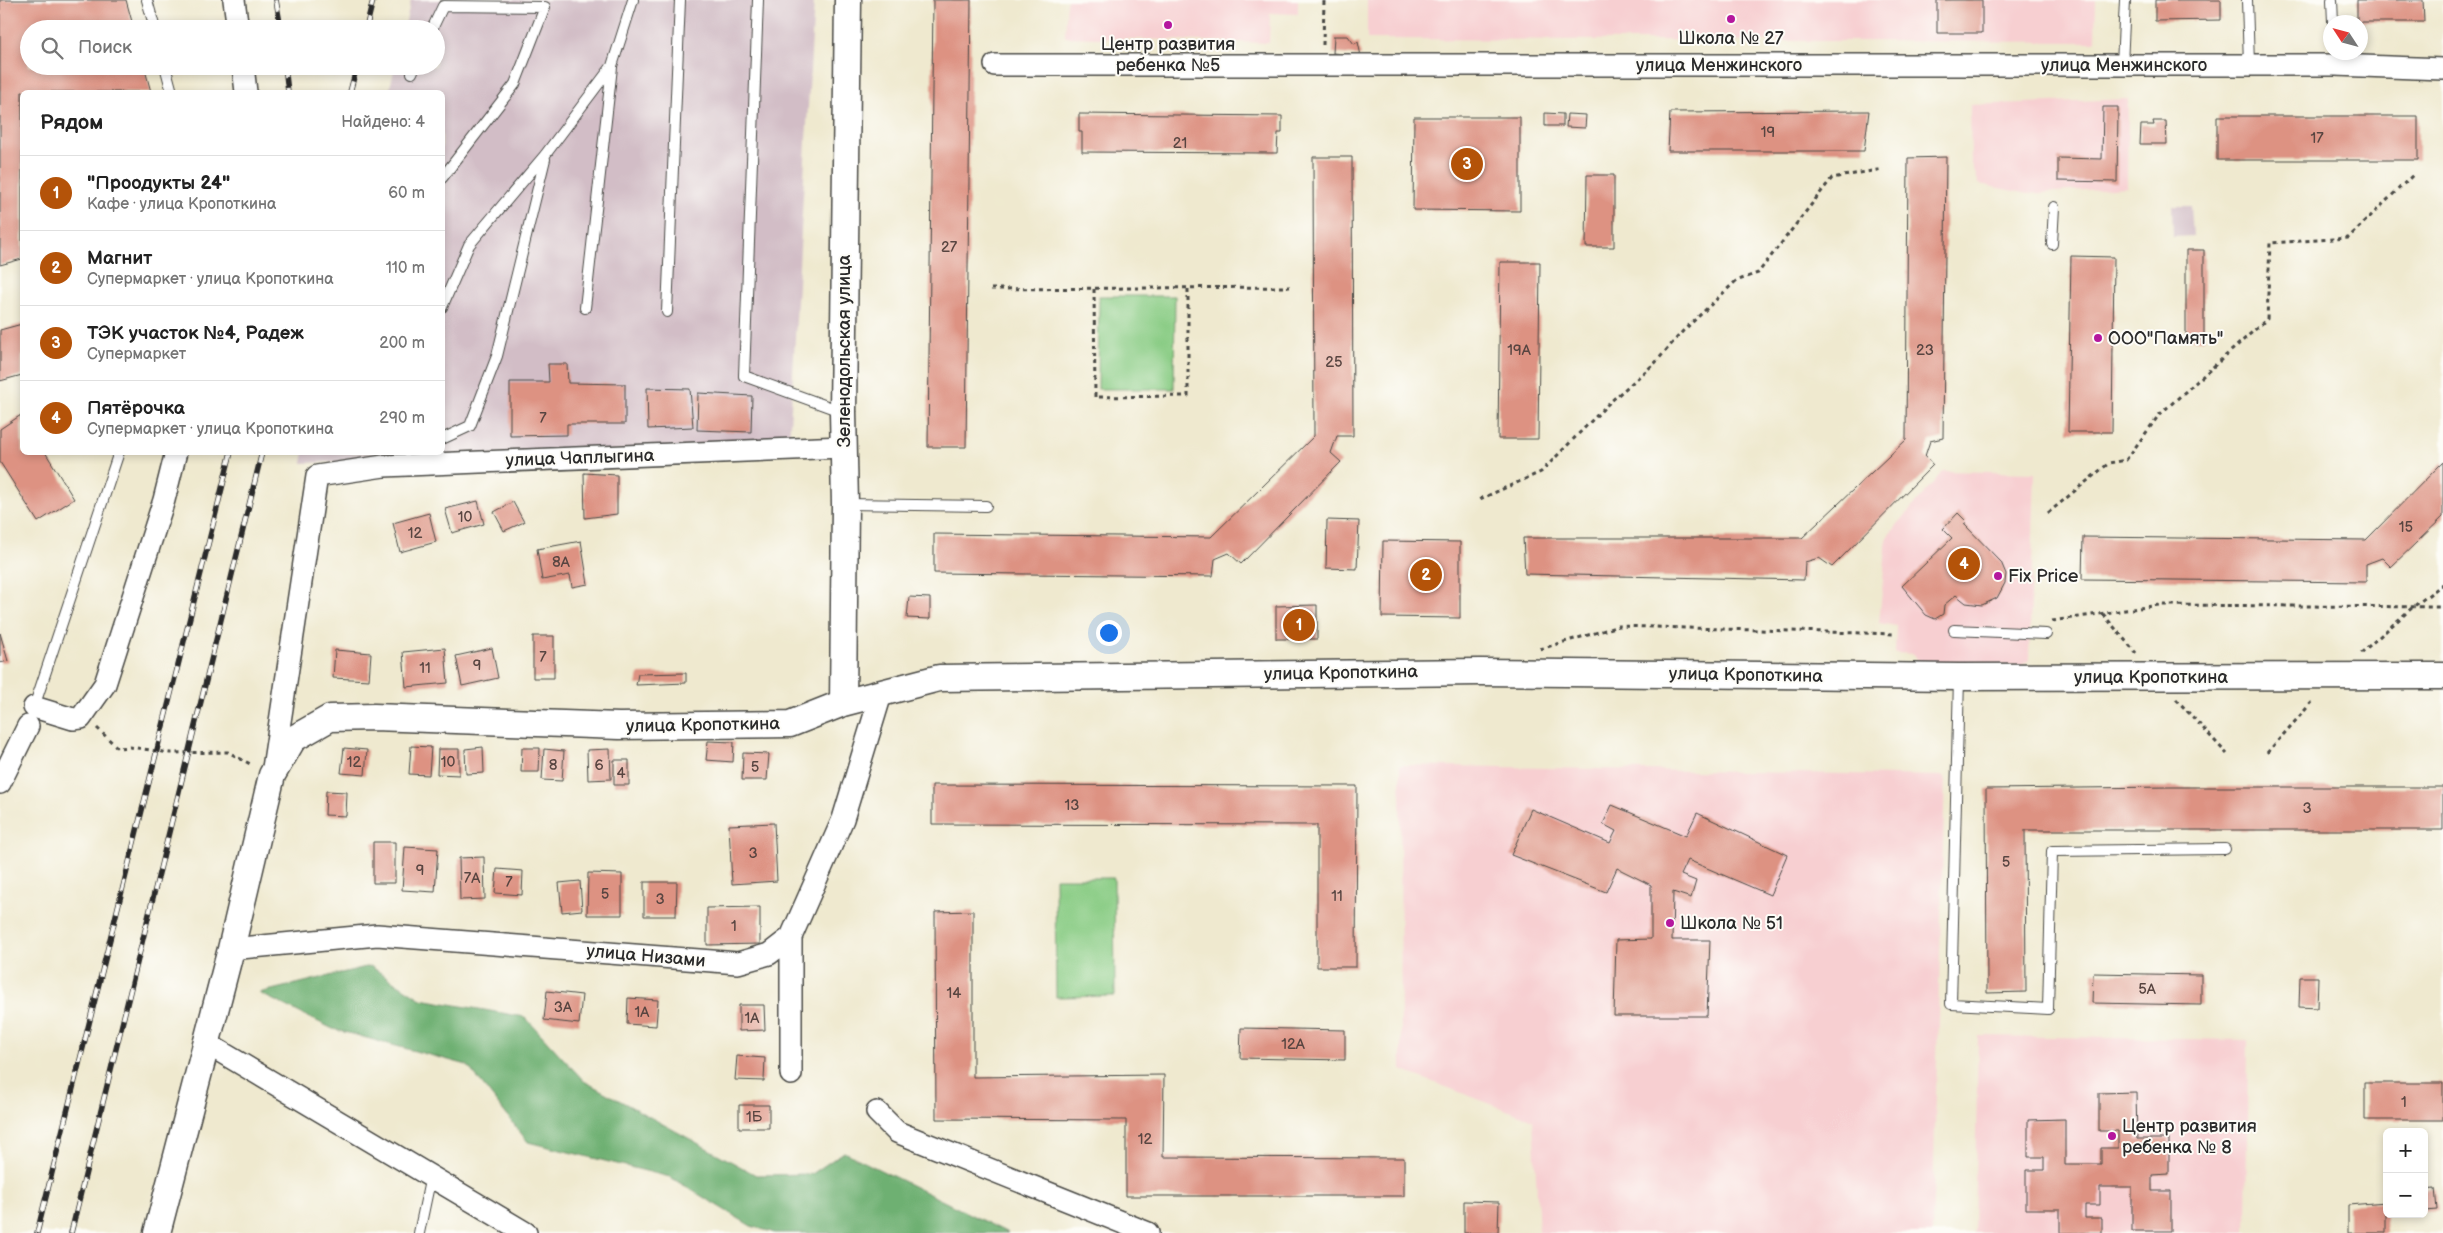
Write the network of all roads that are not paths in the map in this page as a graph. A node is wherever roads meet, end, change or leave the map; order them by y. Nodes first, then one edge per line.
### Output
1 (147, 0) edge
2 (234, 0) edge
3 (634, 0) edge
4 (680, 0) edge
5 (758, 0) edge
6 (848, 0) edge
7 (2125, 0) edge
8 (2247, 0) edge
9 (2332, 0) edge
10 (445, 3) edge
11 (2333, 15) edge
12 (153, 20) edge
13 (237, 20) edge
14 (436, 20) edge
15 (2323, 60) edge
16 (2345, 60) edge
17 (996, 65) dead end
18 (2122, 65) junction
19 (2249, 65) junction
20 (612, 66) junction
21 (2443, 69) edge
22 (167, 75) edge
23 (244, 75) edge
24 (171, 90) edge
25 (246, 90) edge
26 (545, 155) junction
27 (445, 174) edge
28 (2054, 207) dead end
29 (2052, 244) dead end
30 (445, 300) edge
31 (585, 308) dead end
32 (667, 312) dead end
33 (843, 412) junction
34 (445, 438) edge
35 (843, 447) junction
36 (118, 455) edge
37 (175, 455) edge
38 (408, 455) edge
39 (384, 466) junction
40 (845, 504) junction
41 (986, 506) dead end
42 (1954, 630) dead end
43 (2046, 634) dead end
44 (2443, 676) edge
45 (1959, 677) junction
46 (882, 691) junction
47 (843, 703) junction
48 (31, 716) junction
49 (272, 775) junction
50 (0, 783) edge
51 (2225, 849) dead end
52 (791, 937) junction
53 (231, 949) junction
54 (206, 1043) junction
55 (791, 1074) dead end
56 (877, 1112) dead end
57 (430, 1176) junction
58 (157, 1233) edge
59 (419, 1233) edge
60 (526, 1233) edge
61 (1148, 1233) edge

1 - 12 lane
2 - 13 street
3 - 20 lane
4 - 32 lane
5 - 33 lane
6 - 33 street, Зеленодольская улица
7 - 18 lane
8 - 19 lane
9 - 11 lane
10 - 14 lane
10 - 27 lane
15 - 19 street, улица Менжинского
16 - 21 street, улица Менжинского
17 - 18 street, улица Менжинского
18 - 19 street, улица Менжинского
20 - 26 lane
20 - 31 lane
22 - 24 lane
23 - 25 street
26 - 30 lane
26 - 34 lane
28 - 29 lane
33 - 35 street, Зеленодольская улица
35 - 39 street, улица Чаплыгина
35 - 40 street, Зеленодольская улица
36 - 48 lane
37 - 48 street
38 - 39 lane
39 - 49 street, улица Чаплыгина
40 - 41 lane
40 - 47 street, Зеленодольская улица
42 - 43 lane
44 - 45 street, улица Кропоткина
45 - 46 street, улица Кропоткина
45 - 51 lane
46 - 47 street, улица Кропоткина
46 - 52 street, улица Низами
47 - 49 street, улица Кропоткина
48 - 50 street
49 - 53 street, улица Кропоткина
52 - 53 street, улица Низами
52 - 55 street
53 - 54 street, улица Кропоткина
54 - 57 street
54 - 58 street, улица Кропоткина
56 - 61 street
57 - 59 lane
57 - 60 street

